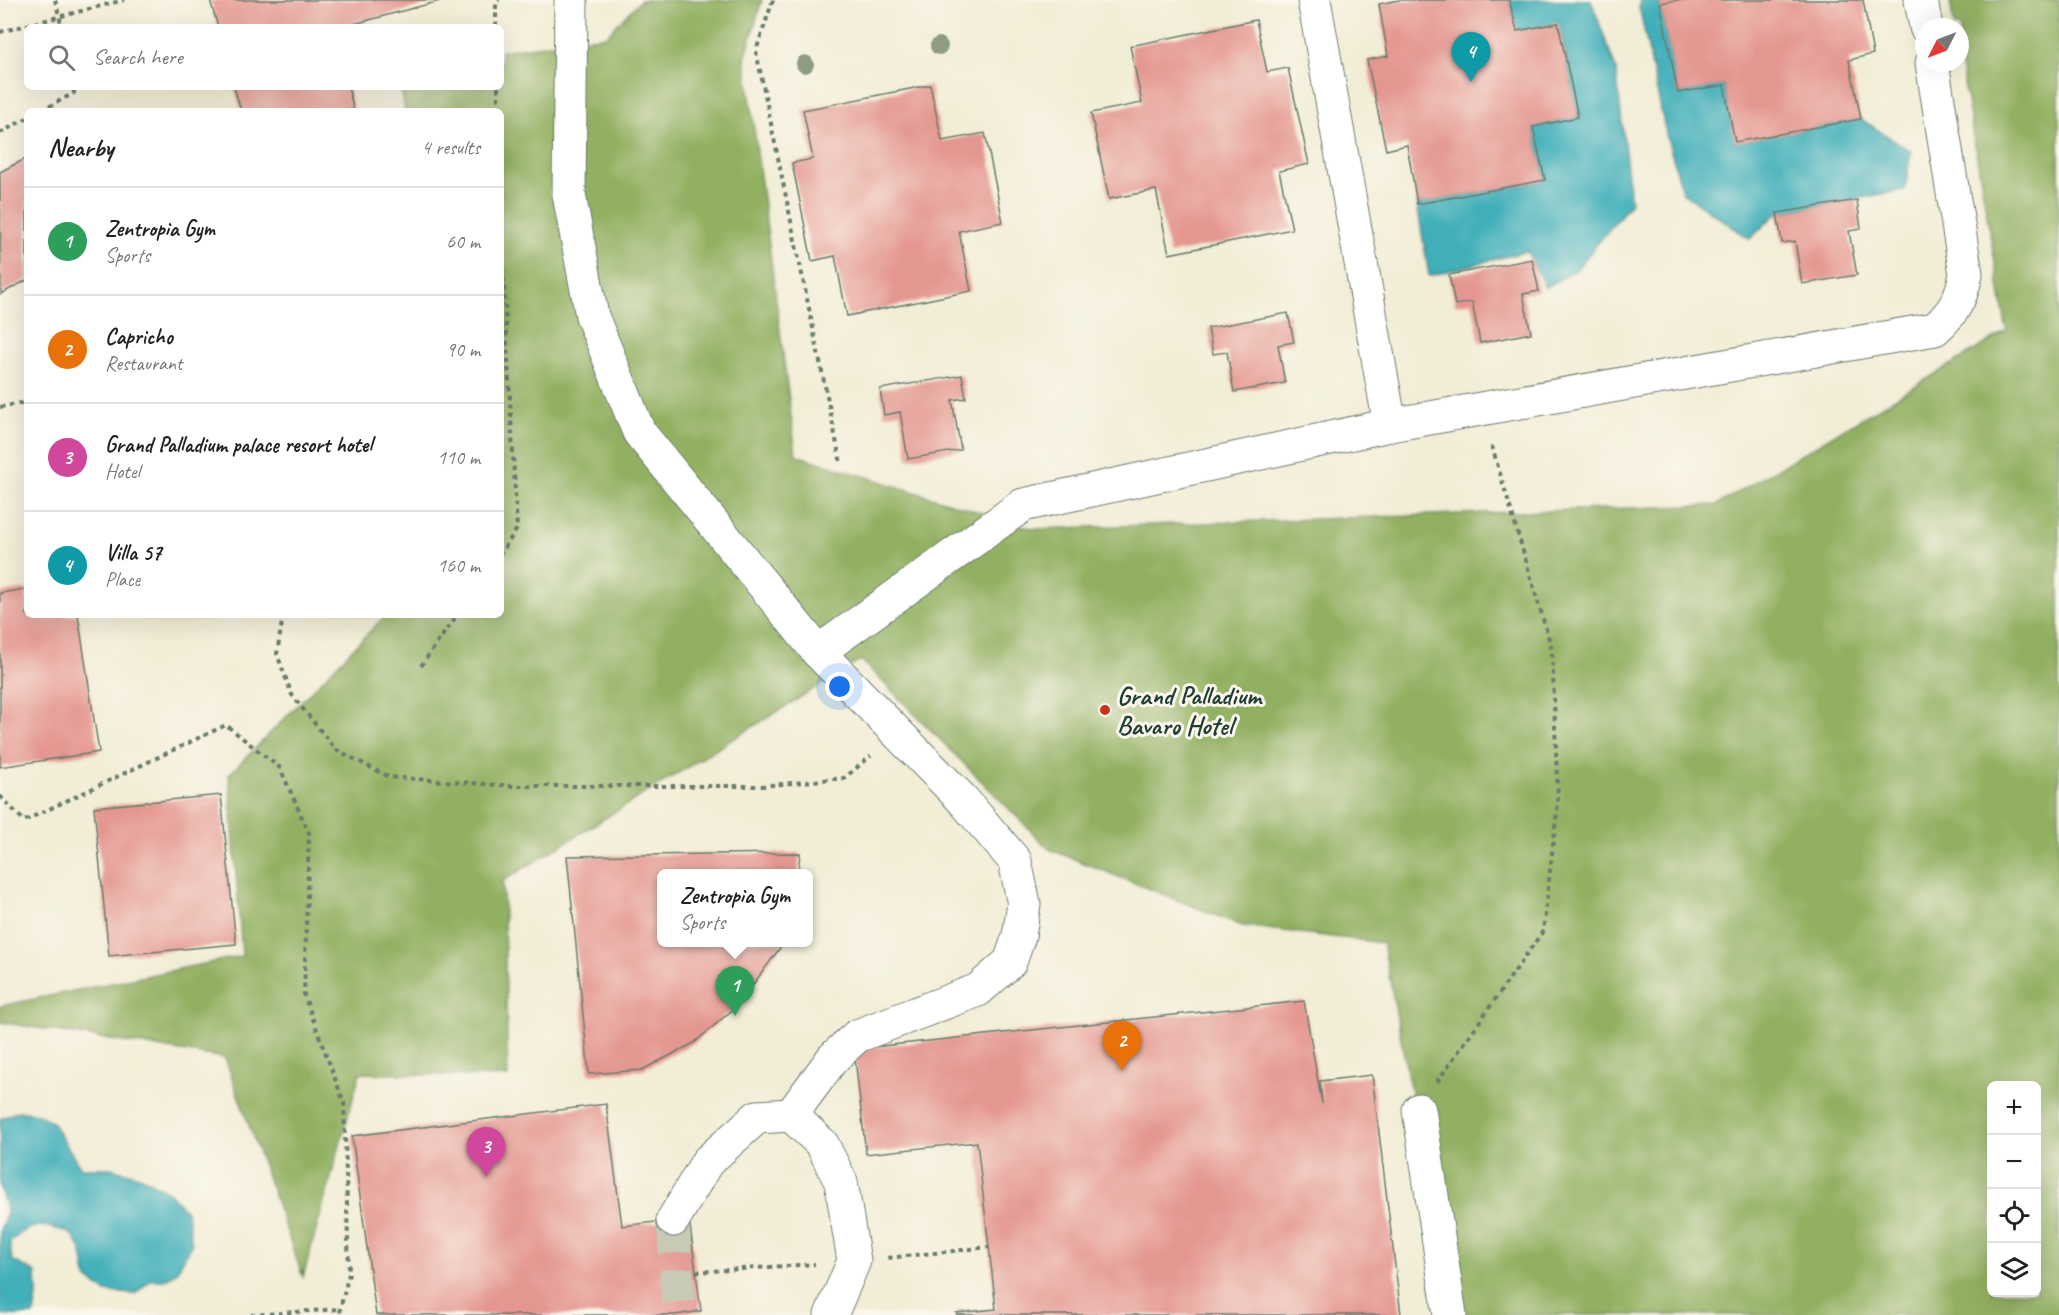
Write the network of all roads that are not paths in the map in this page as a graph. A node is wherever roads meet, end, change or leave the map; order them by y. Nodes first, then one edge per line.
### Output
1 (1314, 0) edge
2 (1921, 0) edge
3 (574, 4) edge
4 (1924, 18) edge
5 (1933, 72) edge
6 (1390, 425) junction
7 (818, 652) junction
8 (1419, 1110) road end
9 (791, 1115) junction
10 (673, 1220) tunnel mouth
11 (831, 1315) edge
12 (1450, 1315) edge

1 - 6 lane
2 - 4 lane
3 - 7 lane
5 - 6 lane
6 - 7 lane
7 - 9 lane
8 - 12 lane
9 - 10 lane
9 - 11 lane

